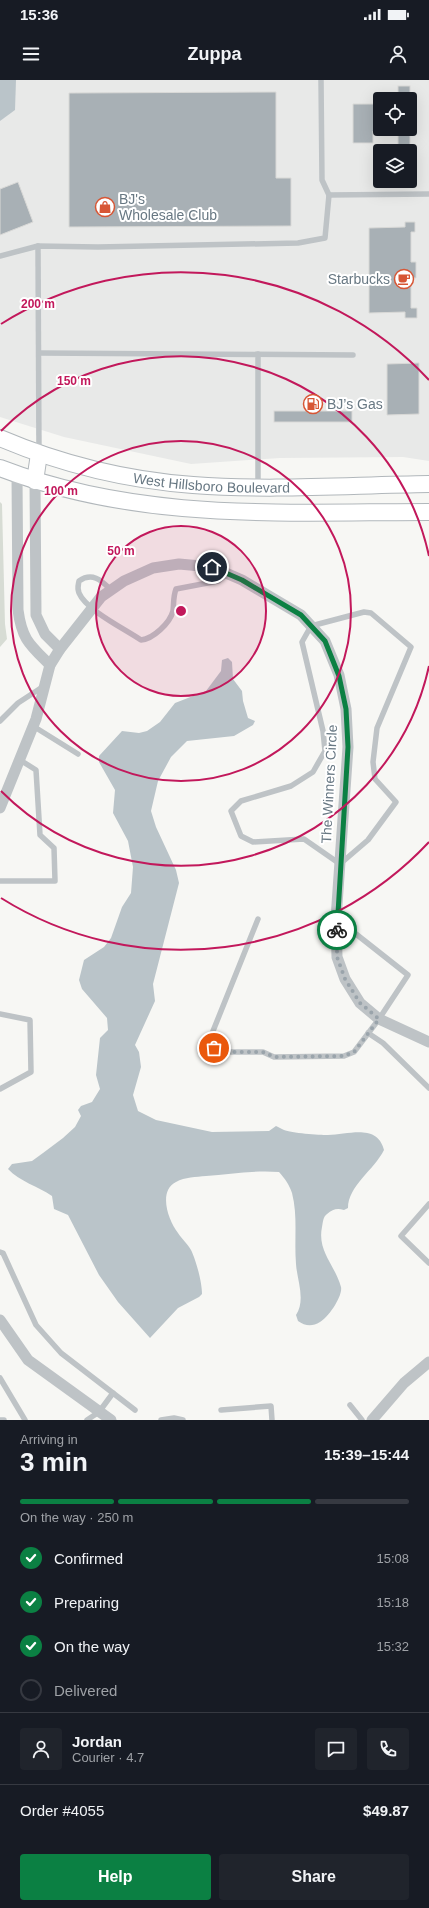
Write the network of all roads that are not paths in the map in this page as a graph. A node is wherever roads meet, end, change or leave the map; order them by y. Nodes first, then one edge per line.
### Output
1 (321, 80) edge
2 (429, 194) edge
3 (329, 195) junction
4 (38, 246) junction
5 (0, 256) edge
6 (39, 353) junction
7 (258, 354) junction
8 (353, 355) dead end
9 (0, 438) edge
10 (39, 454) junction
11 (0, 468) edge
12 (17, 475) junction
13 (35, 481) junction
14 (429, 484) edge
15 (258, 487) junction
16 (429, 512) edge
17 (228, 574) junction
18 (18, 584) junction
19 (35, 584) junction
20 (110, 589) junction
21 (92, 608) junction
22 (311, 626) junction
23 (60, 649) junction
24 (50, 665) junction
25 (46, 685) junction
26 (0, 721) edge
27 (33, 726) junction
28 (78, 754) dead end
29 (20, 760) junction
30 (0, 808) edge
31 (340, 864) junction
32 (0, 881) edge
33 (258, 919) dead end
34 (336, 919) junction
35 (0, 1014) edge
36 (379, 1019) junction
37 (368, 1033) junction
38 (429, 1042) edge
39 (429, 1088) edge
40 (0, 1089) edge
41 (429, 1204) edge
42 (0, 1252) edge
43 (429, 1263) edge
44 (0, 1320) edge
45 (429, 1362) edge
46 (0, 1378) edge
47 (113, 1393) junction
48 (350, 1405) dead end
49 (135, 1410) dead end
50 (221, 1410) dead end
51 (99, 1412) junction
52 (0, 1420) edge
53 (4, 1420) edge
54 (25, 1420) edge
55 (87, 1420) edge
56 (111, 1420) edge
57 (161, 1420) edge
58 (183, 1420) edge
59 (272, 1420) edge
60 (362, 1420) edge
61 (372, 1420) edge

1 - 3 lane
2 - 3 lane
3 - 4 lane
4 - 5 lane
4 - 6 lane
6 - 7 lane
6 - 10 lane
7 - 8 lane
7 - 15 lane
9 - 10 street, West Hillsboro Boulevard
10 - 12 street
10 - 13 street
10 - 15 street, West Hillsboro Boulevard
11 - 12 street, West Hillsboro Boulevard
12 - 13 street, West Hillsboro Boulevard
12 - 18 street
13 - 16 street, West Hillsboro Boulevard
13 - 19 street
14 - 15 street, West Hillsboro Boulevard
17 - 20 street, The Winners Circle
17 - 21 lane
17 - 22 street, The Winners Circle
18 - 19 street
18 - 24 street
19 - 23 street
20 - 21 street, The Winners Circle
20 - 21 lane
21 - 23 street, The Winners Circle
22 - 31 street, The Winners Circle
22 - 31 lane
22 - 31 lane
23 - 24 street, The Winners Circle
24 - 25 street, The Winners Circle
25 - 26 lane
25 - 27 street, The Winners Circle
27 - 28 lane
27 - 29 street, The Winners Circle
29 - 30 street, The Winners Circle
29 - 32 lane
31 - 34 street, The Winners Circle
33 - 37 lane
34 - 36 street, The Winners Circle
34 - 36 lane
35 - 40 lane
36 - 37 lane
36 - 38 street, The Winners Circle
37 - 39 lane
41 - 43 lane
42 - 47 lane
44 - 51 street
45 - 61 street
46 - 54 lane
47 - 49 lane
47 - 51 lane
48 - 60 lane
50 - 59 lane
51 - 55 lane
51 - 56 street
52 - 53 lane
57 - 58 lane

